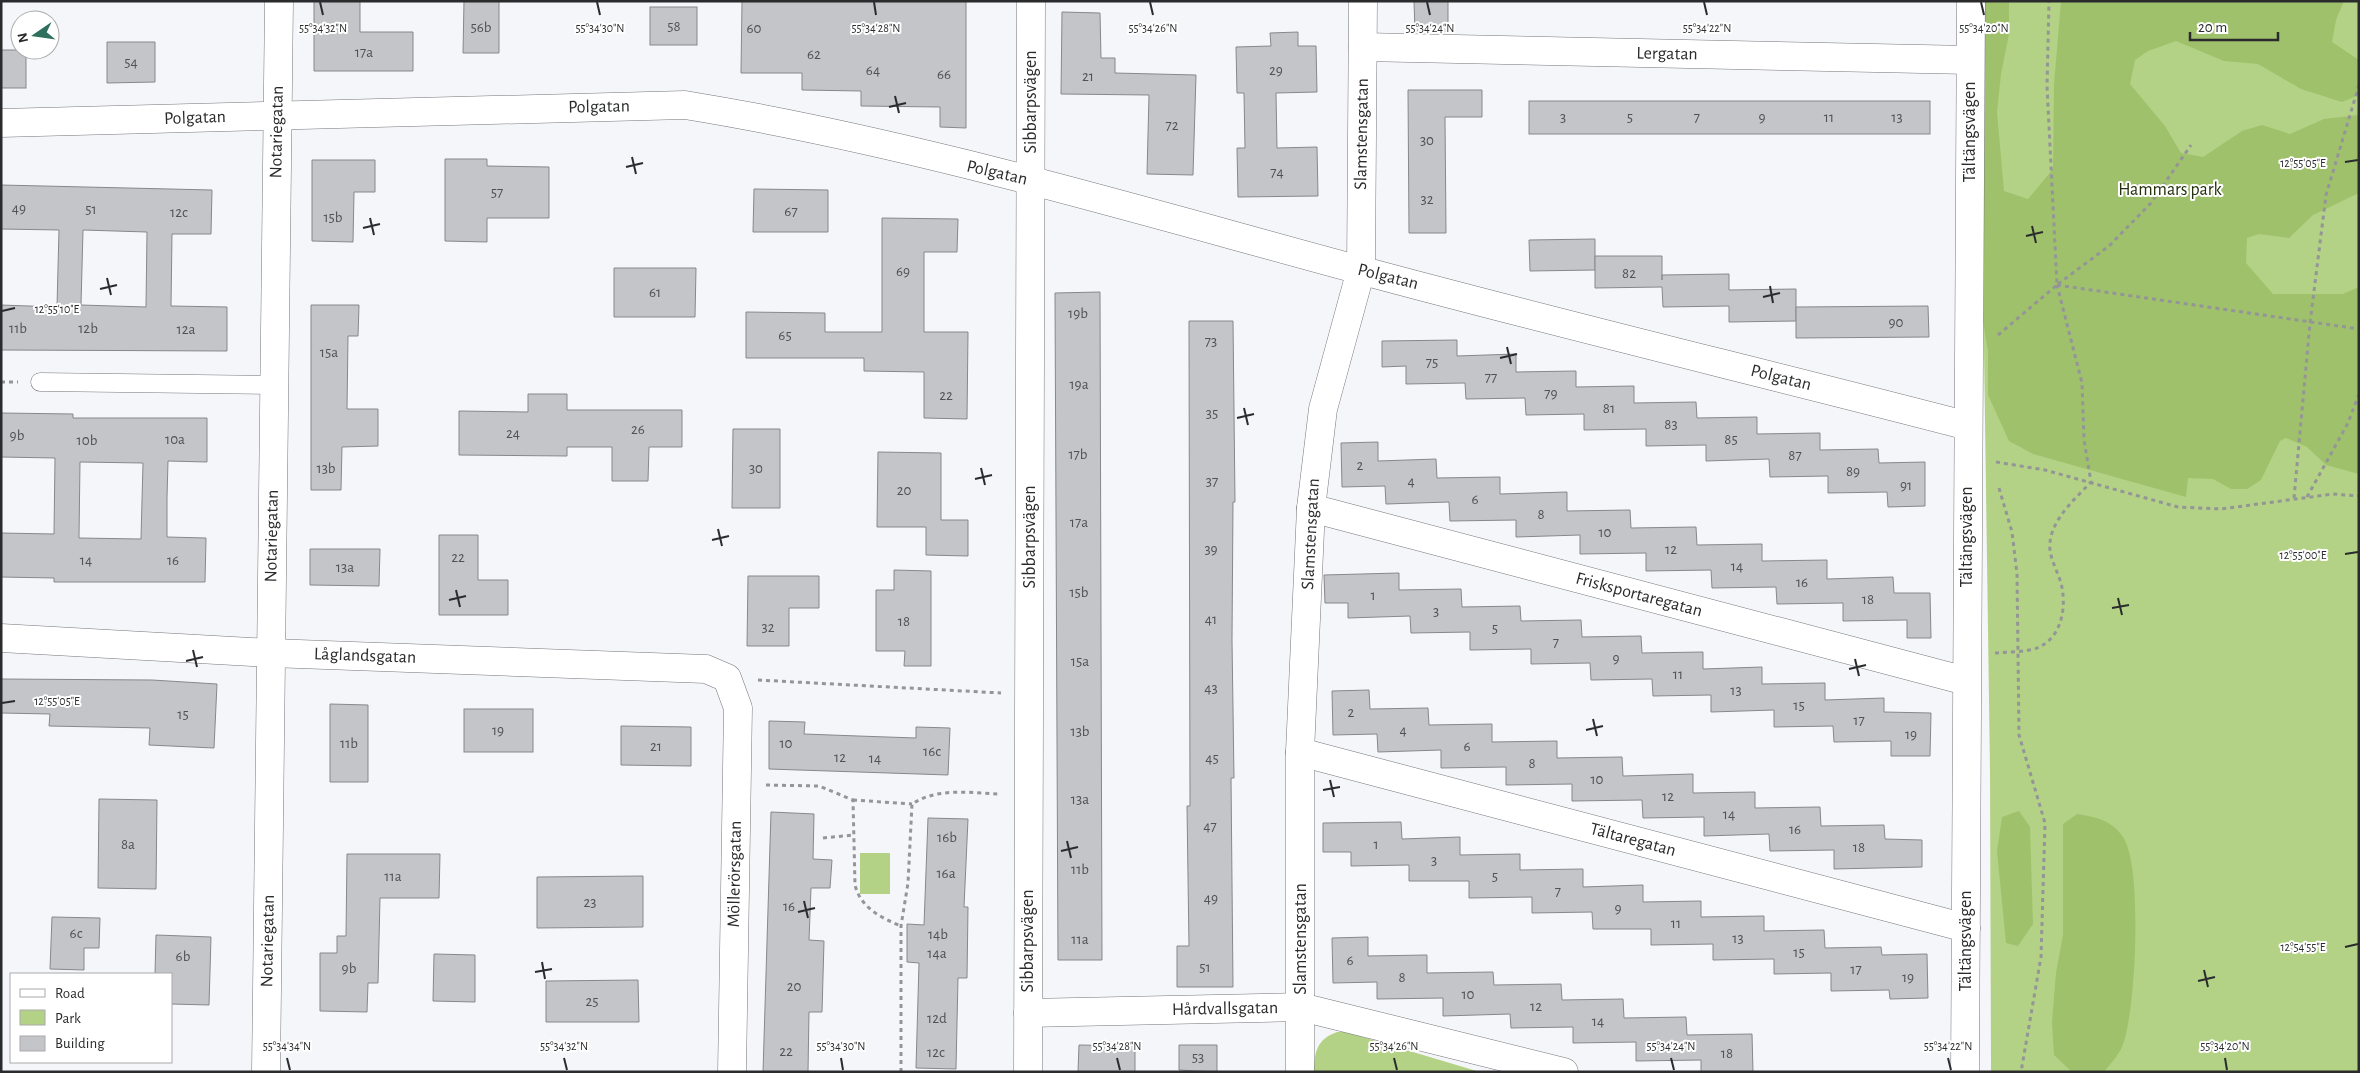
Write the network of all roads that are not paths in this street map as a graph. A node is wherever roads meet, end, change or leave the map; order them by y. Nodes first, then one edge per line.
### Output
1 (278, 1) edge
2 (1031, 1) edge
3 (1363, 1) edge
4 (1971, 1) edge
5 (1363, 47) junction
6 (1970, 60) junction
7 (277, 116) junction
8 (1, 123) edge
9 (1031, 181) junction
10 (1361, 270) junction
11 (40, 382) dead end
12 (274, 384) junction
13 (1968, 435) junction
14 (1311, 508) junction
15 (1, 638) edge
16 (271, 653) junction
17 (1966, 669) junction
18 (727, 678) joint
19 (1300, 752) junction
20 (1966, 928) junction
21 (1301, 1007) junction
22 (1028, 1013) junction
23 (266, 1072) edge
24 (732, 1072) edge
25 (1028, 1072) edge
26 (1300, 1072) edge
27 (1564, 1072) edge
28 (1965, 1072) edge

1 - 7 street, Notariegatan
2 - 9 street, Sibbarpsvägen
3 - 5 street, Slamstensgatan
4 - 6 street, Tältängsvägen
5 - 6 street, Lergatan
5 - 10 street, Slamstensgatan
6 - 13 street, Tältängsvägen
7 - 8 street, Polgatan
7 - 9 street, Polgatan
7 - 12 street, Notariegatan
9 - 10 street, Polgatan
9 - 22 street, Sibbarpsvägen
10 - 13 street, Polgatan
10 - 14 street, Slamstensgatan
11 - 12 lane
12 - 16 street, Notariegatan
13 - 17 street, Tältängsvägen
14 - 17 street, Frisksportaregatan
14 - 19 street, Slamstensgatan
15 - 16 street, Låglandsgatan
16 - 18 street, Låglandsgatan
16 - 23 street, Notariegatan
17 - 20 street, Tältängsvägen
18 - 24 street, Möllerörsgatan
19 - 20 street, Tältaregatan
19 - 21 street, Slamstensgatan
20 - 28 street, Tältängsvägen
21 - 22 street, Hårdvallsgatan
21 - 26 street, Slamstensgatan
21 - 27 street, Hårdvallsgatan
22 - 25 street, Sibbarpsvägen

